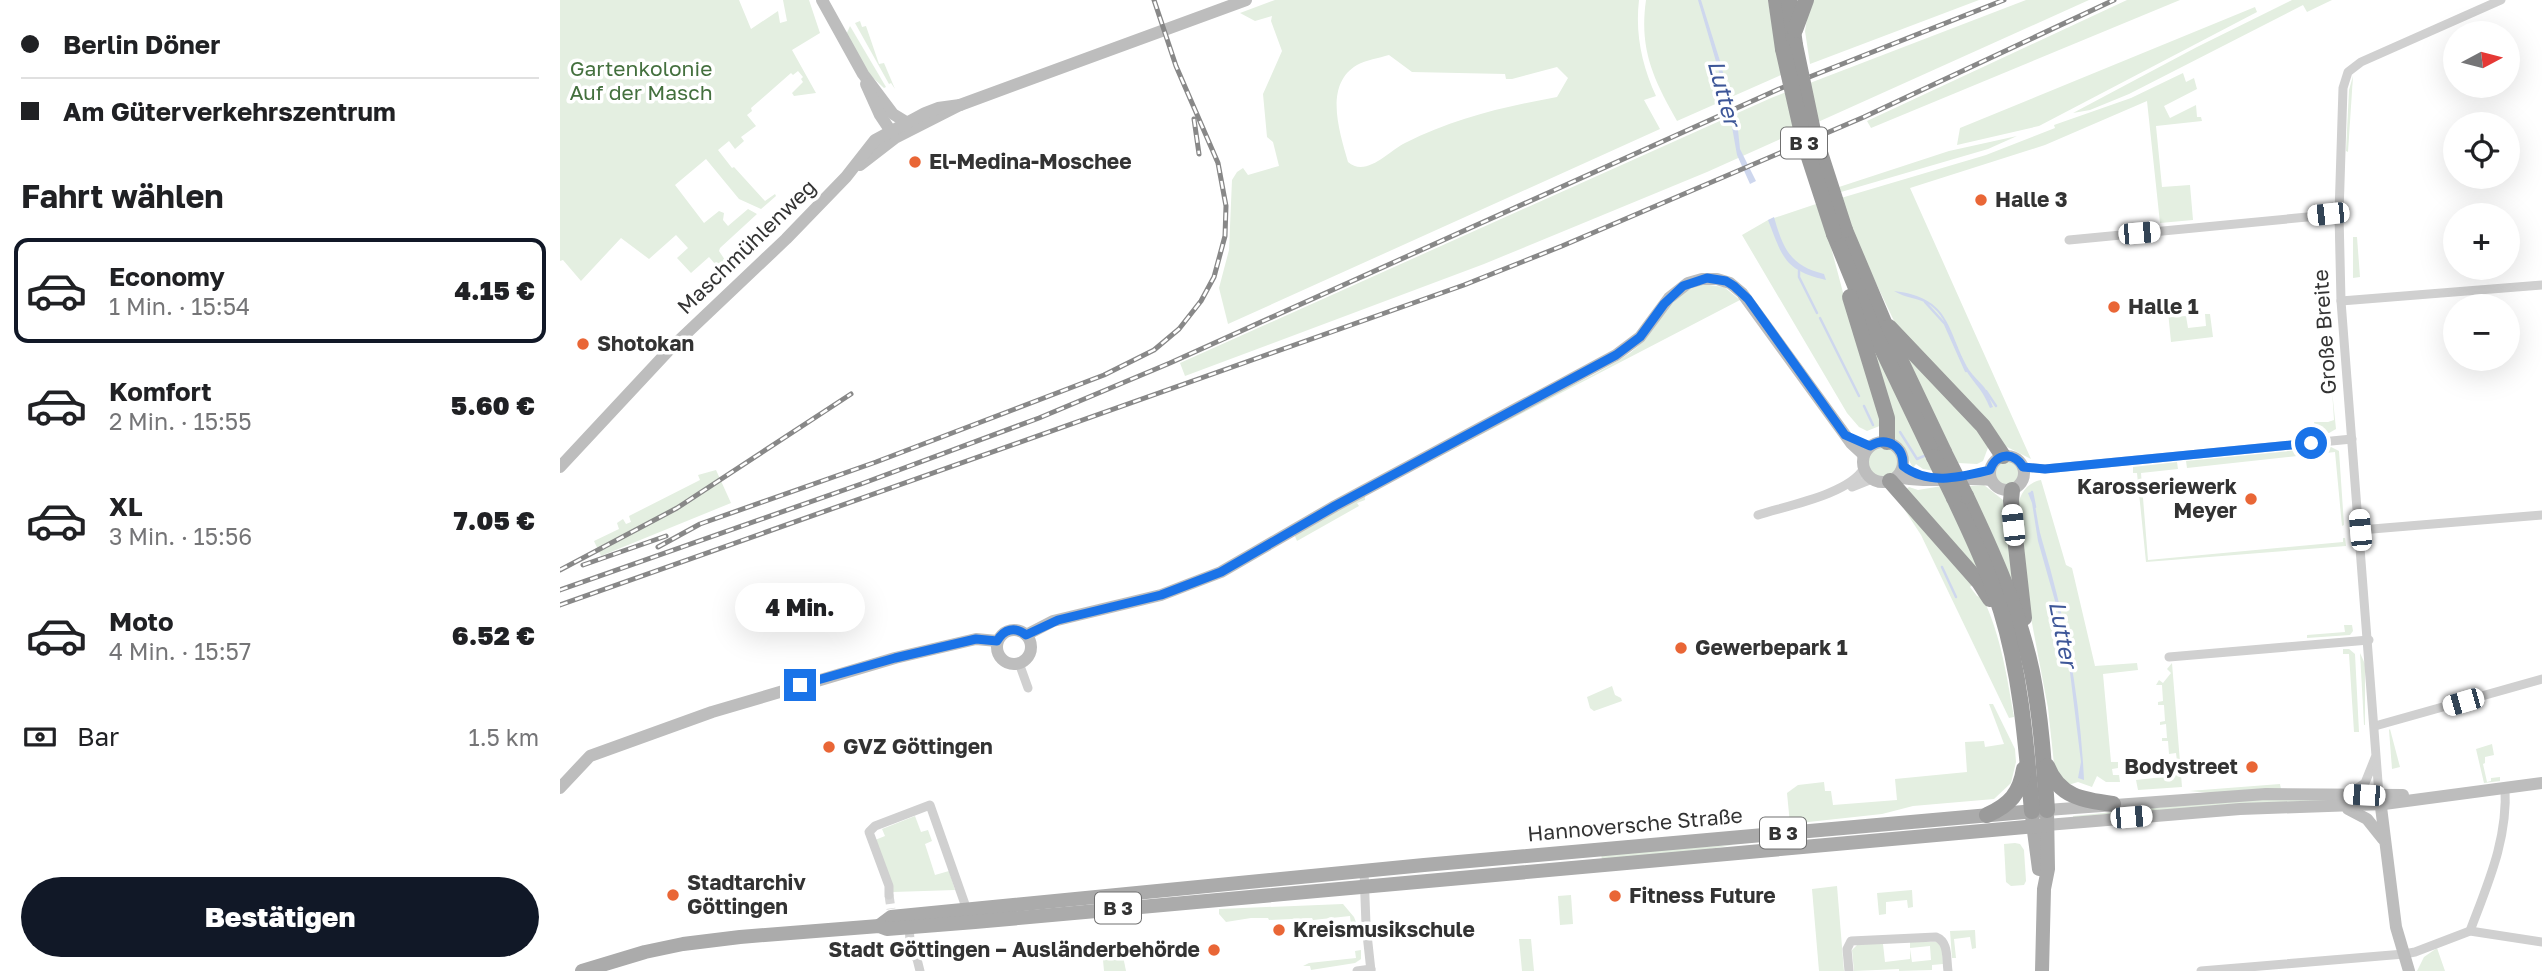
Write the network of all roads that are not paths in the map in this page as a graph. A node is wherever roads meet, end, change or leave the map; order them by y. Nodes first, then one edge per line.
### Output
1 (822, 0) edge
2 (1246, 0) edge
3 (1776, 0) edge
4 (1788, 0) edge
5 (1805, 0) edge
6 (2501, 0) edge
7 (1791, 43) junction
8 (863, 74) junction
9 (910, 125) junction
10 (892, 134) junction
11 (2339, 214) junction
12 (1839, 232) junction
13 (2069, 240) dead end
14 (1842, 257) junction
15 (2542, 285) edge
16 (2342, 301) junction
17 (1863, 306) junction
18 (1881, 318) junction
19 (1897, 353) junction
20 (2352, 439) junction
21 (1887, 442) junction
22 (1867, 450) junction
23 (1939, 455) junction
24 (2003, 456) junction
25 (560, 467) edge
26 (2024, 471) junction
27 (1868, 474) junction
28 (1897, 475) junction
29 (1990, 475) junction
30 (2012, 490) junction
31 (1960, 497) junction
32 (1758, 515) dead end
33 (2542, 515) edge
34 (2360, 530) junction
35 (2005, 625) junction
36 (1026, 635) junction
37 (2369, 640) junction
38 (997, 641) junction
39 (2169, 657) dead end
40 (2030, 662) junction
41 (1019, 663) junction
42 (2542, 679) edge
43 (1028, 688) dead end
44 (2375, 726) junction
45 (2034, 751) junction
46 (2376, 757) junction
47 (2542, 783) edge
48 (2505, 787) junction
49 (560, 788) edge
50 (2342, 800) junction
51 (2382, 800) junction
52 (2113, 804) junction
53 (1987, 815) junction
54 (2040, 818) junction
55 (2385, 843) junction
56 (1362, 871) junction
57 (1362, 887) junction
58 (890, 895) tunnel mouth
59 (971, 916) junction
60 (910, 925) junction
61 (879, 926) junction
62 (2470, 931) junction
63 (2542, 942) edge
64 (2404, 954) junction
65 (601, 968) edge
66 (1371, 970) edge
67 (582, 971) edge
68 (920, 971) edge
69 (1357, 971) edge
70 (1849, 971) edge
71 (1948, 971) edge
72 (2042, 971) edge
73 (2201, 971) edge
74 (2409, 971) edge

1 - 8 street
2 - 9 street, Maschmühlenweg
3 - 7 highway, B 3
4 - 7 highway, B 3
5 - 7 highway
6 - 11 street, Große Breite
7 - 12 highway, B 3, bridge
8 - 9 street
8 - 10 street
9 - 10 street, Maschmühlenweg
10 - 25 street, Maschmühlenweg
11 - 13 street
11 - 16 street, Große Breite
12 - 14 highway, B 3
12 - 18 highway, B 3
14 - 17 highway, B 3
14 - 21 highway
15 - 16 street
16 - 20 street, Große Breite
17 - 19 highway, B 3
17 - 23 highway, B 3
18 - 19 highway, B 3
18 - 24 highway
19 - 23 highway, B 3
20 - 26 street
20 - 34 street, Große Breite
21 - 22 street
21 - 28 street
22 - 27 street
22 - 36 street
23 - 31 highway, B 3, bridge
24 - 26 street
24 - 29 street
26 - 30 street
27 - 28 street
27 - 32 street
28 - 29 street
28 - 35 highway
29 - 30 street
30 - 40 highway
31 - 35 highway, B 3
31 - 40 highway, B 3
33 - 34 street
34 - 37 street, Große Breite
35 - 45 highway, B 3
36 - 38 street
36 - 41 street
37 - 39 street
37 - 44 street, Große Breite
38 - 41 street
38 - 49 street
40 - 45 highway, B 3
41 - 43 street
42 - 44 street
44 - 46 street, Große Breite
45 - 52 highway
45 - 53 highway, B 3
45 - 54 highway
46 - 50 street
46 - 51 street, Große Breite
47 - 48 street, Hannoversche Straße
48 - 51 street, Hannoversche Straße
48 - 62 street
50 - 51 street, Hannoversche Straße
50 - 52 street, Hannoversche Straße
50 - 54 street, Hannoversche Straße
50 - 55 street
51 - 55 street
52 - 54 street, Hannoversche Straße
53 - 54 main road, Hannoversche Straße / B 3
53 - 56 main road, Hannoversche Straße / B 3
54 - 57 main road, Hannoversche Straße / B 3
54 - 72 main road
55 - 64 street
56 - 57 street
56 - 59 main road, Hannoversche Straße / B 3
57 - 59 main road, Hannoversche Straße / B 3
57 - 66 street
58 - 59 street
59 - 60 main road, B 3
60 - 61 main road, B 3
60 - 61 main road, B 3
60 - 68 street
61 - 65 main road, B 3
62 - 63 street
62 - 64 street
64 - 73 street
64 - 74 street
65 - 67 main road, B 3
66 - 69 street
70 - 71 street

